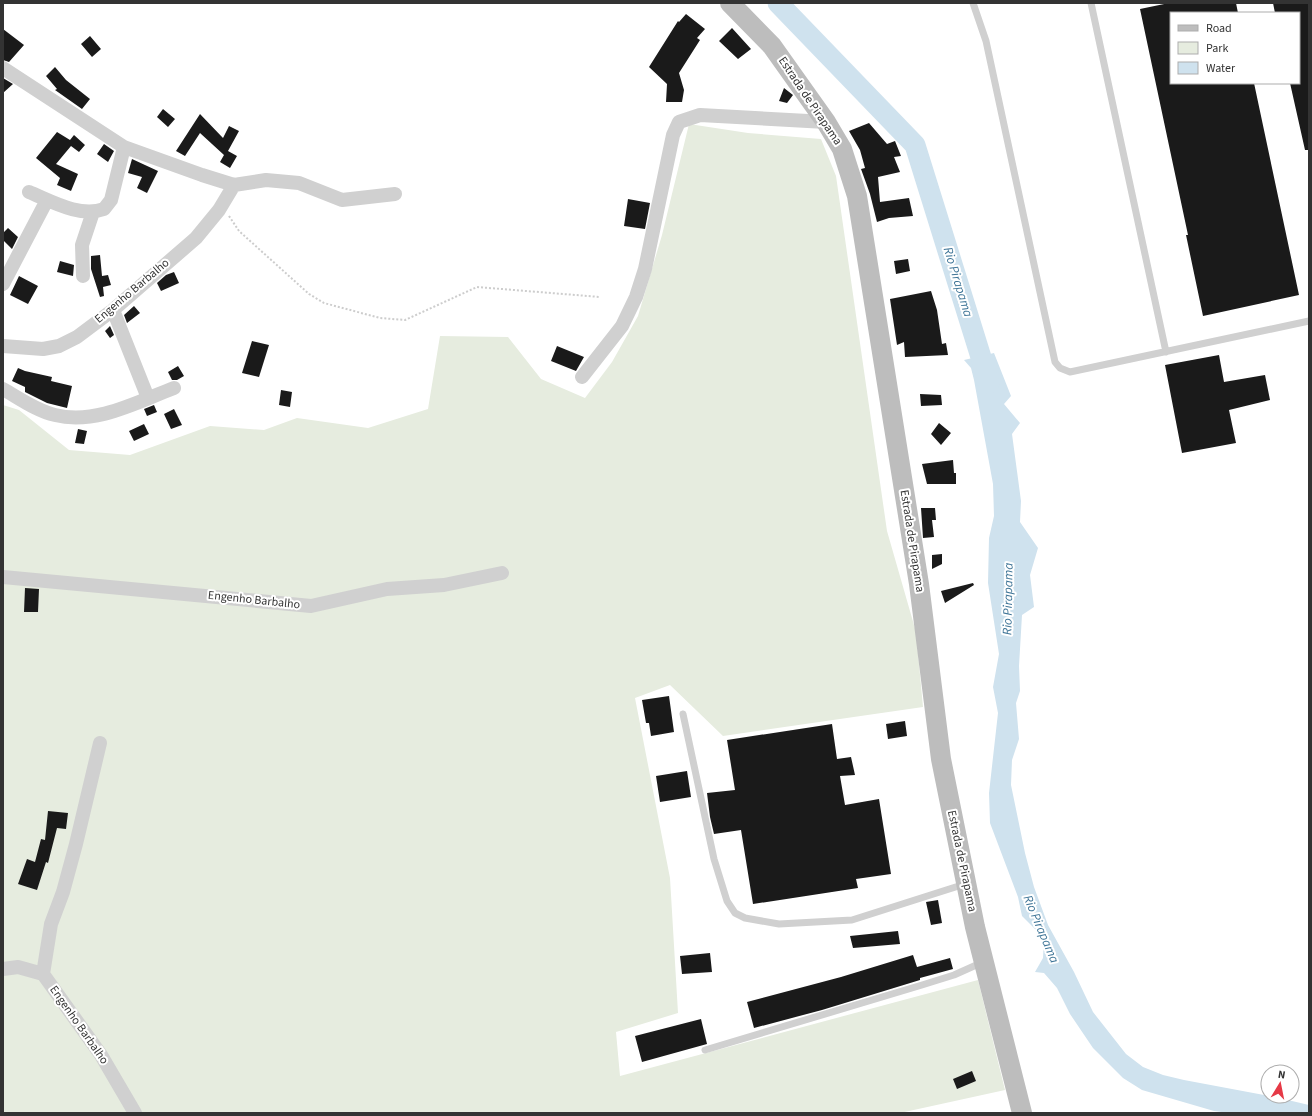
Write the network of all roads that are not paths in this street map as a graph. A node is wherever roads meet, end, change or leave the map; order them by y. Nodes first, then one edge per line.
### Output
1 (730, 3) edge
2 (973, 3) edge
3 (1091, 3) edge
4 (3, 68) edge
5 (826, 122) junction
6 (124, 147) junction
7 (234, 185) junction
8 (29, 192) dead end
9 (395, 194) dead end
10 (47, 200) junction
11 (93, 212) junction
12 (83, 276) dead end
13 (3, 284) edge
14 (113, 310) junction
15 (1309, 321) edge
16 (3, 346) edge
17 (1166, 352) junction
18 (582, 377) dead end
19 (174, 388) dead end
20 (3, 389) edge
21 (148, 398) junction
22 (502, 573) dead end
23 (3, 577) edge
24 (683, 714) dead end
25 (100, 743) dead end
26 (966, 884) junction
27 (984, 962) junction
28 (3, 969) edge
29 (43, 974) junction
30 (705, 1050) dead end
31 (135, 1113) edge
32 (1022, 1113) edge

1 - 5 main road, Estrada de Pirapama
2 - 17 lane
3 - 17 lane
4 - 6 street
5 - 18 street
5 - 26 main road, Estrada de Pirapama
6 - 7 street
6 - 11 street
7 - 9 street
7 - 14 street, Engenho Barbalho
8 - 10 street
10 - 11 street
10 - 13 street
11 - 12 street
14 - 16 street, Engenho Barbalho
14 - 21 street
15 - 17 lane
19 - 21 street
20 - 21 street
22 - 23 street, Engenho Barbalho
24 - 26 lane
25 - 29 street
26 - 27 main road, Estrada de Pirapama
27 - 30 lane
27 - 32 main road, Estrada de Pirapama
28 - 29 street, Engenho Barbalho
29 - 31 street, Engenho Barbalho

